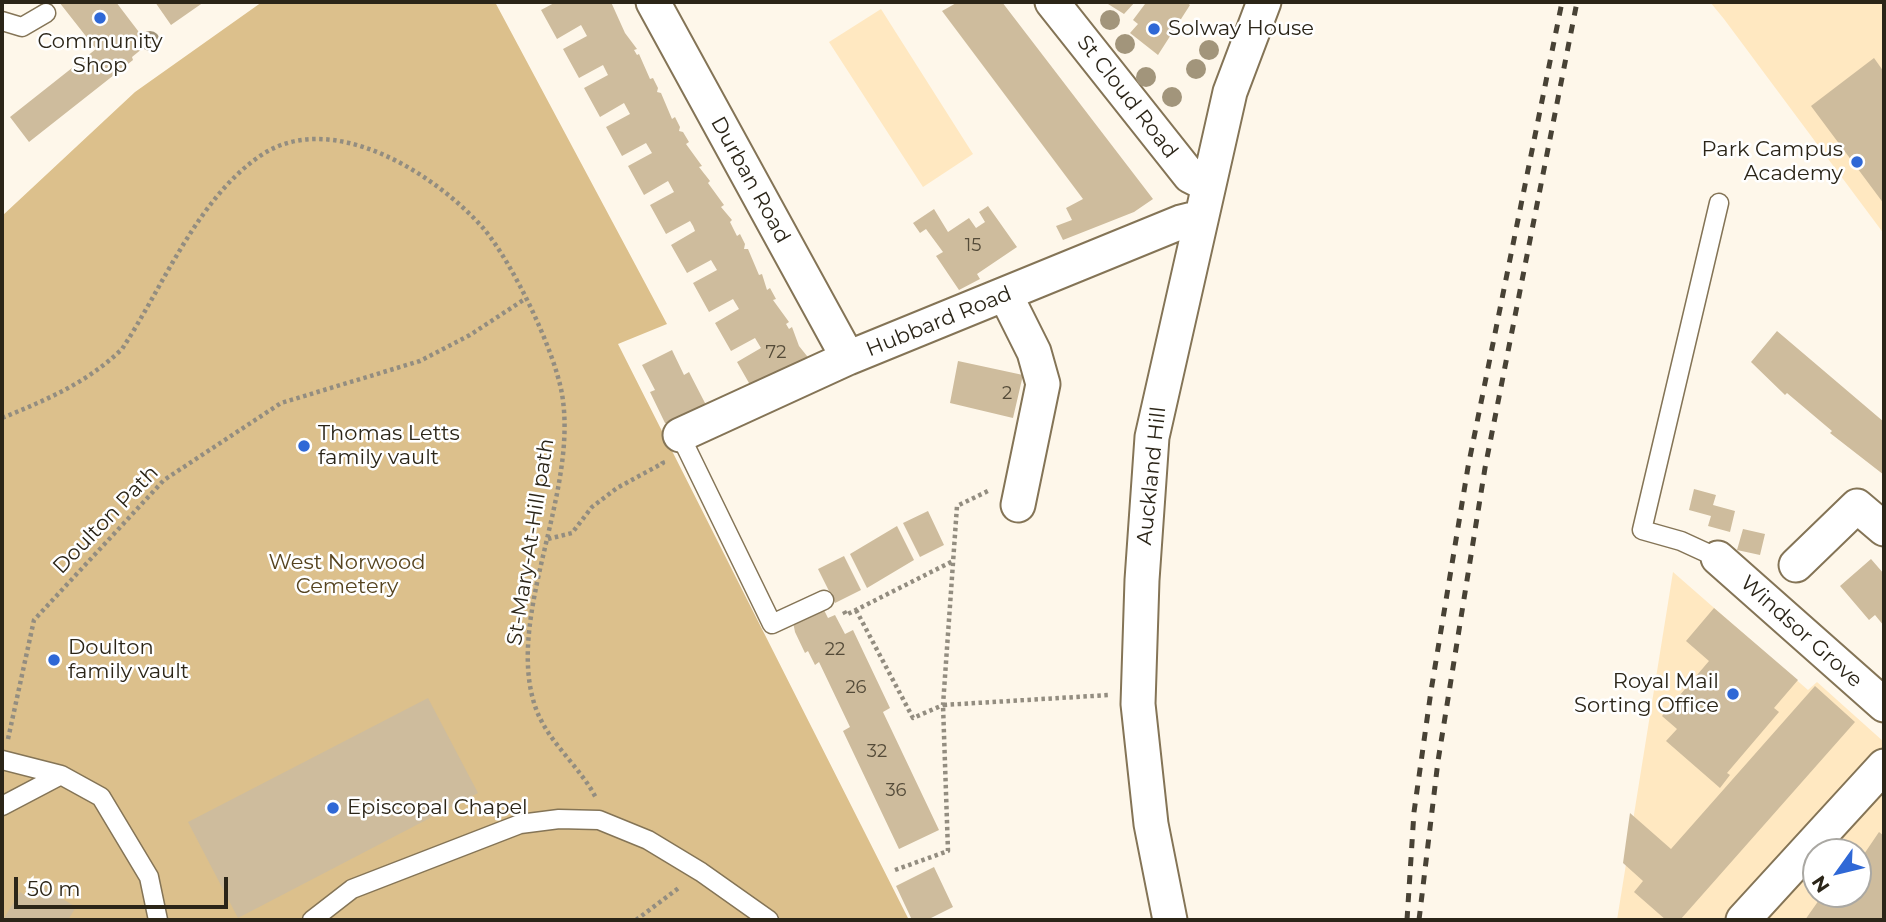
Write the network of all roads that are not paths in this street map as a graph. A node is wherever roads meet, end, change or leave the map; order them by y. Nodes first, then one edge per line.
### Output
1 (653, 2) edge
2 (1052, 2) edge
3 (1264, 2) edge
4 (46, 13) dead end
5 (2, 21) edge
6 (1208, 185) junction
7 (1719, 203) dead end
8 (1201, 217) junction
9 (1006, 296) junction
10 (848, 358) junction
11 (680, 435) joint
12 (1020, 490) road end
13 (1884, 529) edge
14 (1718, 558) joint
15 (1796, 565) dead end
16 (824, 600) road end
17 (1884, 705) edge
18 (2, 760) edge
19 (1884, 766) edge
20 (61, 775) junction
21 (2, 806) edge
22 (158, 920) edge
23 (312, 920) edge
24 (769, 920) edge
25 (1170, 920) edge
26 (1743, 920) edge

1 - 10 street, Durban Road
2 - 6 street, St Cloud Road
3 - 6 street, Auckland Hill
4 - 5 lane
6 - 8 street, Auckland Hill
7 - 14 lane
8 - 9 street, Hubbard Road
8 - 25 street, Auckland Hill
9 - 10 street, Hubbard Road
9 - 12 street
10 - 11 street, Hubbard Road
11 - 16 lane
13 - 15 street
14 - 17 street, Windsor Grove
18 - 20 lane
19 - 26 street
20 - 21 lane
20 - 22 lane
23 - 24 lane

